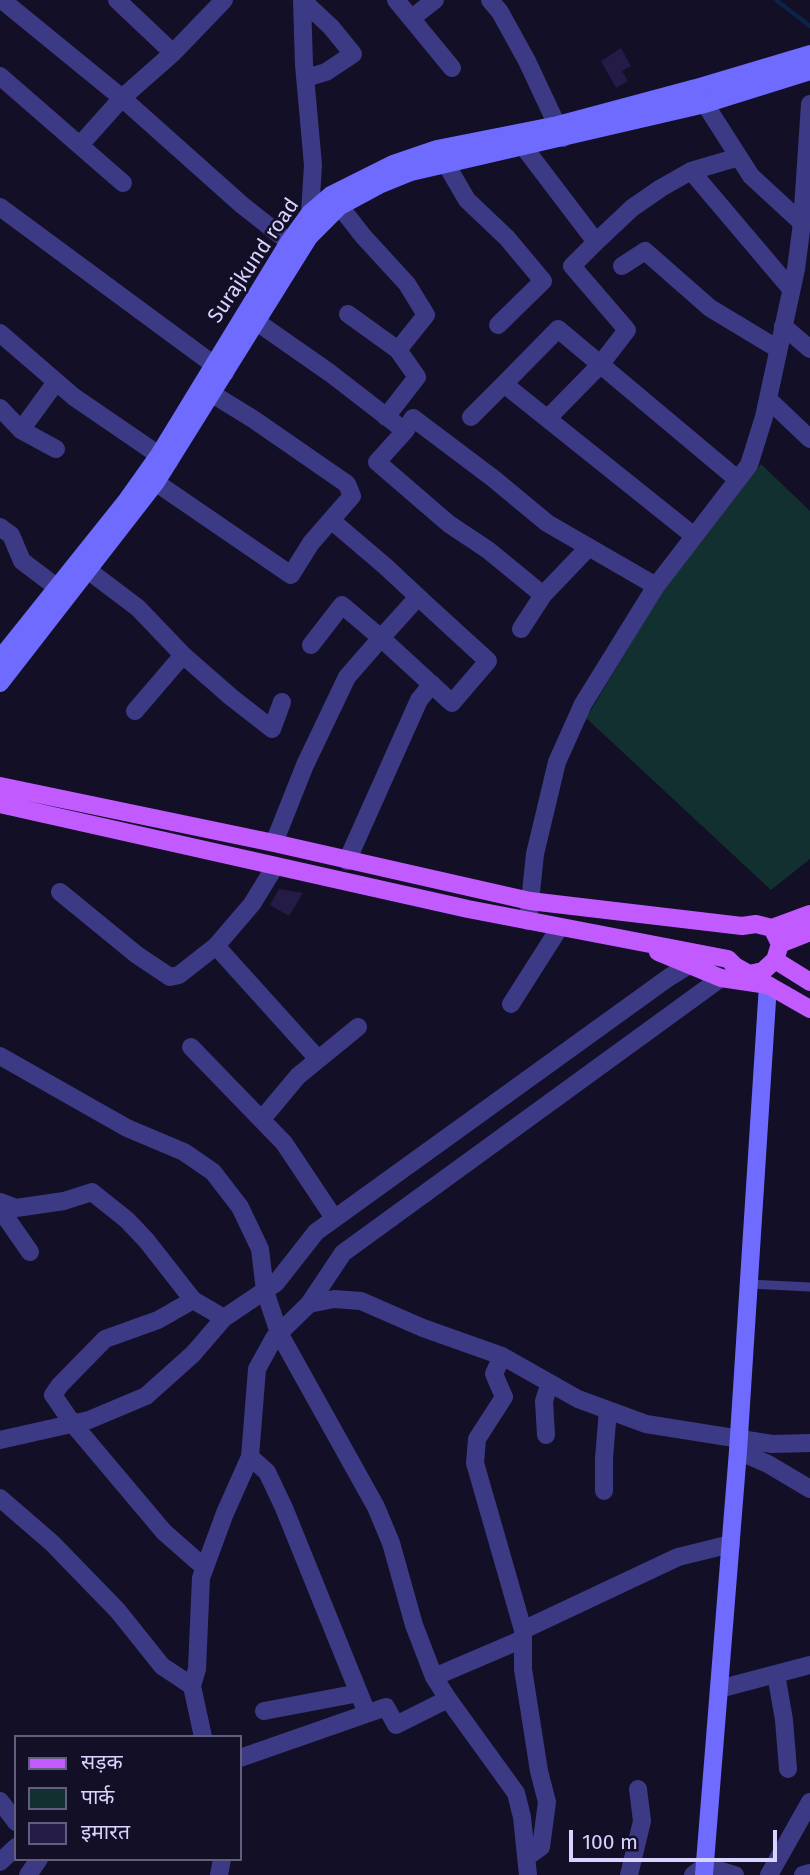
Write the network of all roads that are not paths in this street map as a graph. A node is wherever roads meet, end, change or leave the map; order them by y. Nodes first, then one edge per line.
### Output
1 (2, 0) edge
2 (117, 0) edge
3 (224, 0) edge
4 (302, 0) edge
5 (396, 0) edge
6 (435, 0) edge
7 (490, 0) edge
8 (412, 18) junction
9 (173, 53) junction
10 (809, 61) edge
11 (452, 68) dead end
12 (0, 76) edge
13 (306, 78) junction
14 (122, 98) junction
15 (705, 104) junction
16 (810, 104) edge
17 (808, 129) edge
18 (560, 131) junction
19 (80, 145) junction
20 (523, 146) junction
21 (441, 156) junction
22 (739, 157) junction
23 (691, 171) junction
24 (123, 183) dead end
25 (335, 200) junction
26 (0, 207) edge
27 (315, 218) junction
28 (802, 223) junction
29 (596, 242) junction
30 (295, 246) junction
31 (622, 267) dead end
32 (791, 289) junction
33 (348, 314) dead end
34 (257, 322) junction
35 (498, 325) dead end
36 (783, 326) junction
37 (0, 333) edge
38 (778, 349) junction
39 (810, 349) edge
40 (398, 350) junction
41 (600, 365) junction
42 (219, 369) junction
43 (56, 382) junction
44 (504, 384) junction
45 (207, 391) junction
46 (768, 399) junction
47 (0, 408) edge
48 (386, 417) junction
49 (471, 417) dead end
50 (549, 417) junction
51 (21, 430) junction
52 (405, 431) junction
53 (810, 439) edge
54 (56, 449) dead end
55 (164, 459) junction
56 (151, 478) junction
57 (737, 480) junction
58 (331, 520) junction
59 (0, 527) edge
60 (694, 536) junction
61 (588, 548) junction
62 (84, 566) junction
63 (656, 586) junction
64 (62, 591) junction
65 (543, 595) junction
66 (418, 597) junction
67 (521, 629) dead end
68 (27, 635) junction
69 (381, 638) junction
70 (311, 645) dead end
71 (183, 654) junction
72 (0, 659) edge
73 (0, 683) edge
74 (432, 684) junction
75 (282, 702) dead end
76 (135, 711) dead end
77 (0, 786) edge
78 (0, 804) edge
79 (278, 844) junction
80 (347, 861) junction
81 (275, 866) junction
82 (60, 891) dead end
83 (530, 901) junction
84 (810, 914) edge
85 (528, 921) junction
86 (560, 927) junction
87 (810, 932) edge
88 (771, 939) junction
89 (648, 942) junction
90 (216, 946) junction
91 (689, 965) junction
92 (721, 978) junction
93 (810, 982) edge
94 (768, 985) junction
95 (511, 1004) dead end
96 (810, 1009) edge
97 (358, 1027) dead end
98 (191, 1047) dead end
99 (0, 1056) edge
100 (318, 1059) junction
101 (262, 1119) junction
102 (0, 1202) edge
103 (0, 1209) edge
104 (334, 1218) junction
105 (30, 1252) dead end
106 (749, 1284) junction
107 (810, 1287) edge
108 (265, 1291) junction
109 (193, 1300) junction
110 (309, 1304) junction
111 (224, 1318) junction
112 (279, 1333) junction
113 (502, 1356) junction
114 (550, 1383) junction
115 (608, 1410) junction
116 (73, 1424) junction
117 (545, 1435) dead end
118 (0, 1440) edge
119 (810, 1443) edge
120 (739, 1444) junction
121 (250, 1457) junction
122 (810, 1489) edge
123 (604, 1491) dead end
124 (0, 1498) edge
125 (731, 1544) junction
126 (205, 1568) junction
127 (523, 1634) junction
128 (810, 1665) edge
129 (776, 1674) junction
130 (434, 1677) junction
131 (192, 1686) junction
132 (719, 1689) junction
133 (359, 1693) junction
134 (447, 1699) junction
135 (264, 1711) dead end
136 (368, 1713) junction
137 (203, 1735) edge
138 (242, 1757) edge
139 (788, 1769) dead end
140 (638, 1789) dead end
141 (0, 1801) edge
142 (810, 1802) edge
143 (14, 1819) edge
144 (14, 1849) edge
145 (0, 1862) edge
146 (527, 1866) edge
147 (701, 1872) edge
148 (810, 1873) edge
149 (629, 1875) edge
150 (735, 1875) edge
151 (769, 1875) edge
152 (803, 1875) edge

1 - 14 street
2 - 9 street
3 - 9 street
4 - 13 street
4 - 13 street
5 - 8 street
6 - 8 street
7 - 18 street
8 - 11 street
9 - 14 street
10 - 15 street
10 - 18 street, Surajkund road
12 - 19 street
13 - 27 street
14 - 19 street
14 - 30 street
15 - 18 street
15 - 22 street
16 - 17 street
17 - 28 street
18 - 20 street
18 - 21 street, Surajkund road
19 - 24 street
20 - 21 street
20 - 29 street
21 - 25 street, Surajkund road
21 - 35 street
22 - 23 street
22 - 28 street
23 - 29 street
23 - 32 street
25 - 27 street, Surajkund road
25 - 40 street
26 - 42 street
27 - 30 street, Surajkund road
28 - 32 street
29 - 41 street
30 - 34 street
30 - 42 street, Surajkund road
31 - 38 street
32 - 36 street
33 - 40 street
34 - 42 street
34 - 48 street
36 - 38 street
36 - 39 street
37 - 43 street
38 - 46 street
40 - 48 street
41 - 44 street
41 - 50 street
41 - 57 street
42 - 45 street, Surajkund road
43 - 51 street
43 - 55 street
44 - 49 street
44 - 50 street
45 - 55 street, Surajkund road
45 - 58 street
46 - 53 street
46 - 57 street
47 - 51 street
48 - 52 street
50 - 60 street
51 - 54 street
52 - 61 street
52 - 65 street
55 - 56 street, Surajkund road
56 - 58 street
56 - 62 street, Surajkund road
57 - 60 street
58 - 66 street
59 - 64 street
60 - 63 street
61 - 63 street
61 - 65 street
62 - 64 street, Surajkund road
62 - 71 street
63 - 83 street
64 - 68 street, Surajkund road
65 - 67 street
66 - 69 street
66 - 74 street
68 - 72 street, Surajkund road
68 - 73 street
69 - 70 street
69 - 74 street
69 - 79 street
71 - 75 street
71 - 76 street
74 - 80 street
77 - 79 main road
78 - 81 main road
79 - 80 main road
79 - 81 main road
80 - 83 main road
81 - 85 main road
81 - 90 street
82 - 90 street
83 - 85 street
83 - 88 main road
84 - 88 main road
85 - 86 main road
86 - 89 main road
86 - 95 street
87 - 88 main road
88 - 89 main road
88 - 93 main road
89 - 91 main road
90 - 100 street
91 - 92 main road
91 - 104 street
92 - 94 main road
92 - 110 street
94 - 96 main road
94 - 106 street
97 - 100 street
98 - 101 street
99 - 108 street
100 - 101 street
101 - 104 street
102 - 109 street
103 - 105 street
104 - 108 street
106 - 107 lane
106 - 120 street
108 - 111 street
108 - 112 street
109 - 111 street
109 - 116 street
110 - 112 street
110 - 113 street
111 - 116 street
112 - 121 street
112 - 130 street
113 - 114 street
113 - 127 street
114 - 115 street
114 - 117 street
115 - 120 street
115 - 123 street
116 - 118 street
116 - 126 street
119 - 120 street
120 - 122 street
120 - 125 street
121 - 126 street
121 - 133 street
124 - 131 street
125 - 127 street
125 - 132 street
126 - 131 street
127 - 130 street
127 - 146 street
128 - 129 street
129 - 132 street
129 - 139 street
130 - 134 street
131 - 137 street
132 - 147 street
133 - 135 street
133 - 136 street
134 - 136 street
134 - 146 street
136 - 138 street
140 - 149 street
141 - 143 street
142 - 151 street
144 - 145 street
147 - 150 street
148 - 152 street

